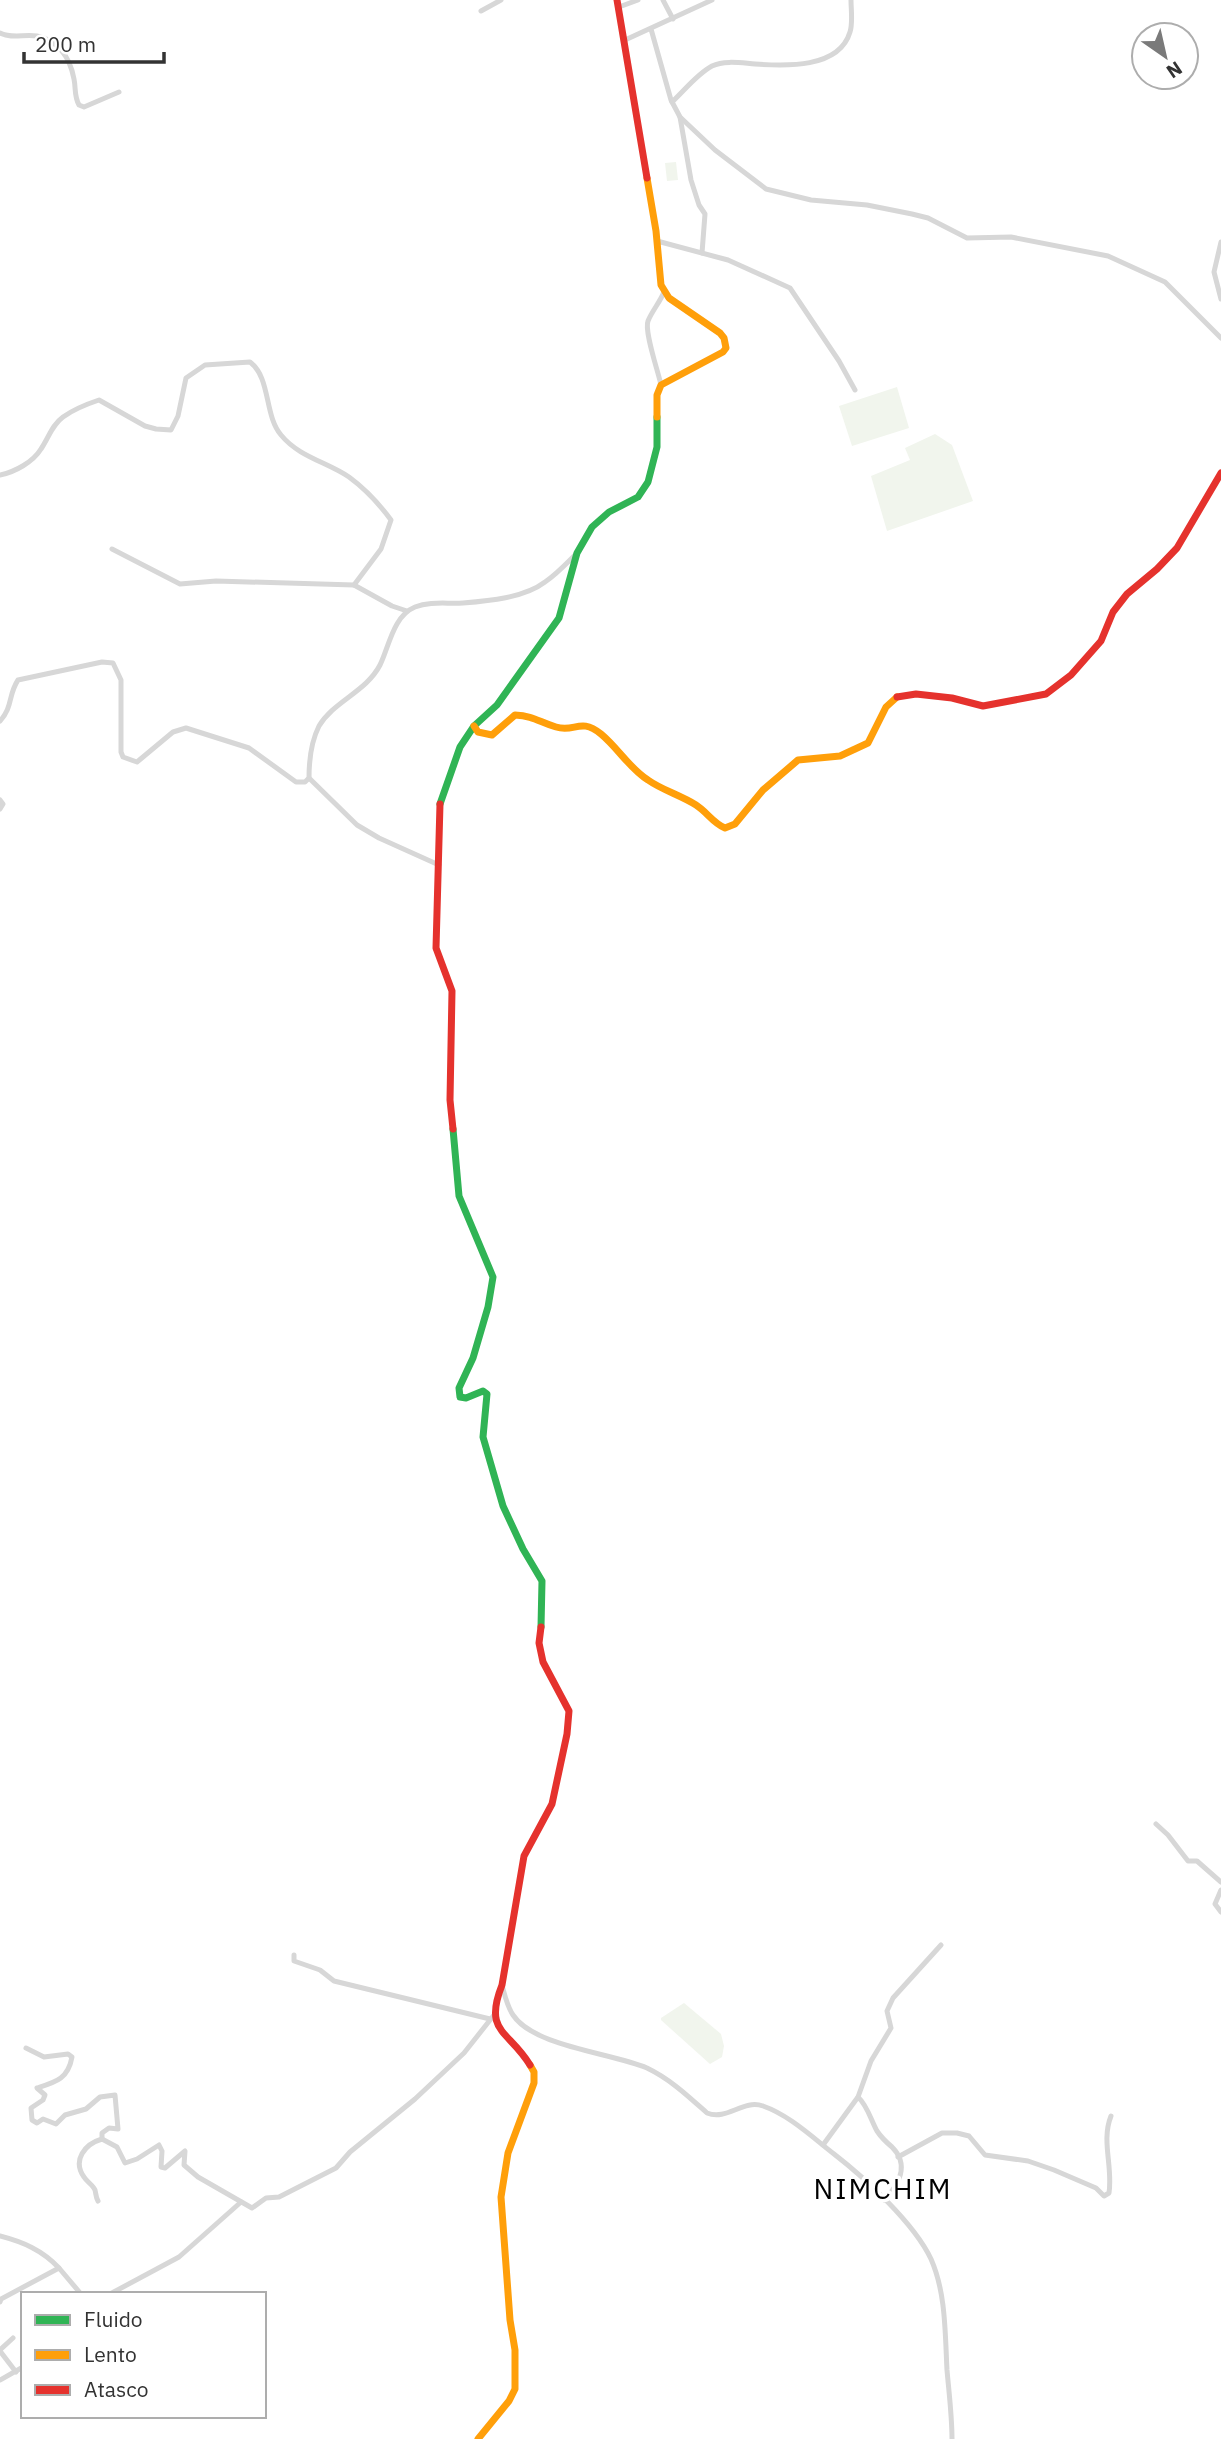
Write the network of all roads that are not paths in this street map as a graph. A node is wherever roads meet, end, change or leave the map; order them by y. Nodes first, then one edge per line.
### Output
1 (501, 0) edge
2 (638, 0) edge
3 (663, 0) edge
4 (712, 0) edge
5 (851, 0) edge
6 (701, 3) edge
7 (618, 4) edge
8 (481, 12) dead end
9 (673, 19) junction
10 (651, 29) junction
11 (0, 33) edge
12 (625, 40) junction
13 (119, 92) dead end
14 (672, 102) junction
15 (680, 117) junction
16 (657, 241) junction
17 (1221, 242) edge
18 (702, 253) junction
19 (664, 292) junction
20 (1221, 299) edge
21 (1221, 338) edge
22 (661, 385) junction
23 (855, 390) dead end
24 (1221, 473) edge
25 (0, 475) edge
26 (112, 548) dead end
27 (577, 553) junction
28 (354, 585) junction
29 (407, 611) junction
30 (0, 721) edge
31 (474, 726) junction
32 (309, 778) junction
33 (0, 800) edge
34 (0, 809) edge
35 (439, 865) junction
36 (1156, 1824) dead end
37 (1221, 1882) edge
38 (1221, 1890) edge
39 (1221, 1912) edge
40 (941, 1945) dead end
41 (294, 1955) dead end
42 (502, 1985) junction
43 (492, 2017) junction
44 (26, 2048) dead end
45 (858, 2097) junction
46 (1111, 2116) dead end
47 (102, 2139) junction
48 (823, 2145) junction
49 (898, 2157) junction
50 (884, 2200) junction
51 (98, 2201) dead end
52 (241, 2202) junction
53 (0, 2236) edge
54 (59, 2268) junction
55 (79, 2292) edge
56 (114, 2292) edge
57 (0, 2302) edge
58 (13, 2337) dead end
59 (0, 2350) edge
60 (21, 2368) edge
61 (16, 2372) junction
62 (0, 2380) edge
63 (478, 2439) edge
64 (952, 2439) edge

1 - 8 street
2 - 7 street
3 - 9 street
4 - 6 street
5 - 14 street
6 - 9 street
7 - 12 street
9 - 10 street
10 - 12 street
10 - 14 street
11 - 13 street
12 - 16 street
14 - 15 street
15 - 18 street
15 - 21 street
16 - 18 street
16 - 19 street
17 - 20 street
18 - 23 street
19 - 22 street
19 - 22 street
22 - 27 street
24 - 31 street
25 - 28 street
26 - 28 street
27 - 29 street
27 - 31 street
28 - 29 street
29 - 32 street
30 - 32 street
31 - 35 street
32 - 35 street
33 - 34 street
35 - 42 street
36 - 37 street
38 - 39 street
40 - 45 street
41 - 43 street
42 - 43 street
42 - 48 street
43 - 52 street
43 - 63 street
44 - 47 street
45 - 48 street
45 - 49 street
46 - 49 street
47 - 51 street
47 - 52 street
48 - 50 street
49 - 50 street
50 - 64 street
52 - 56 street
53 - 54 street
54 - 55 street
54 - 57 street
58 - 59 street
59 - 61 street
60 - 61 street
61 - 62 street

